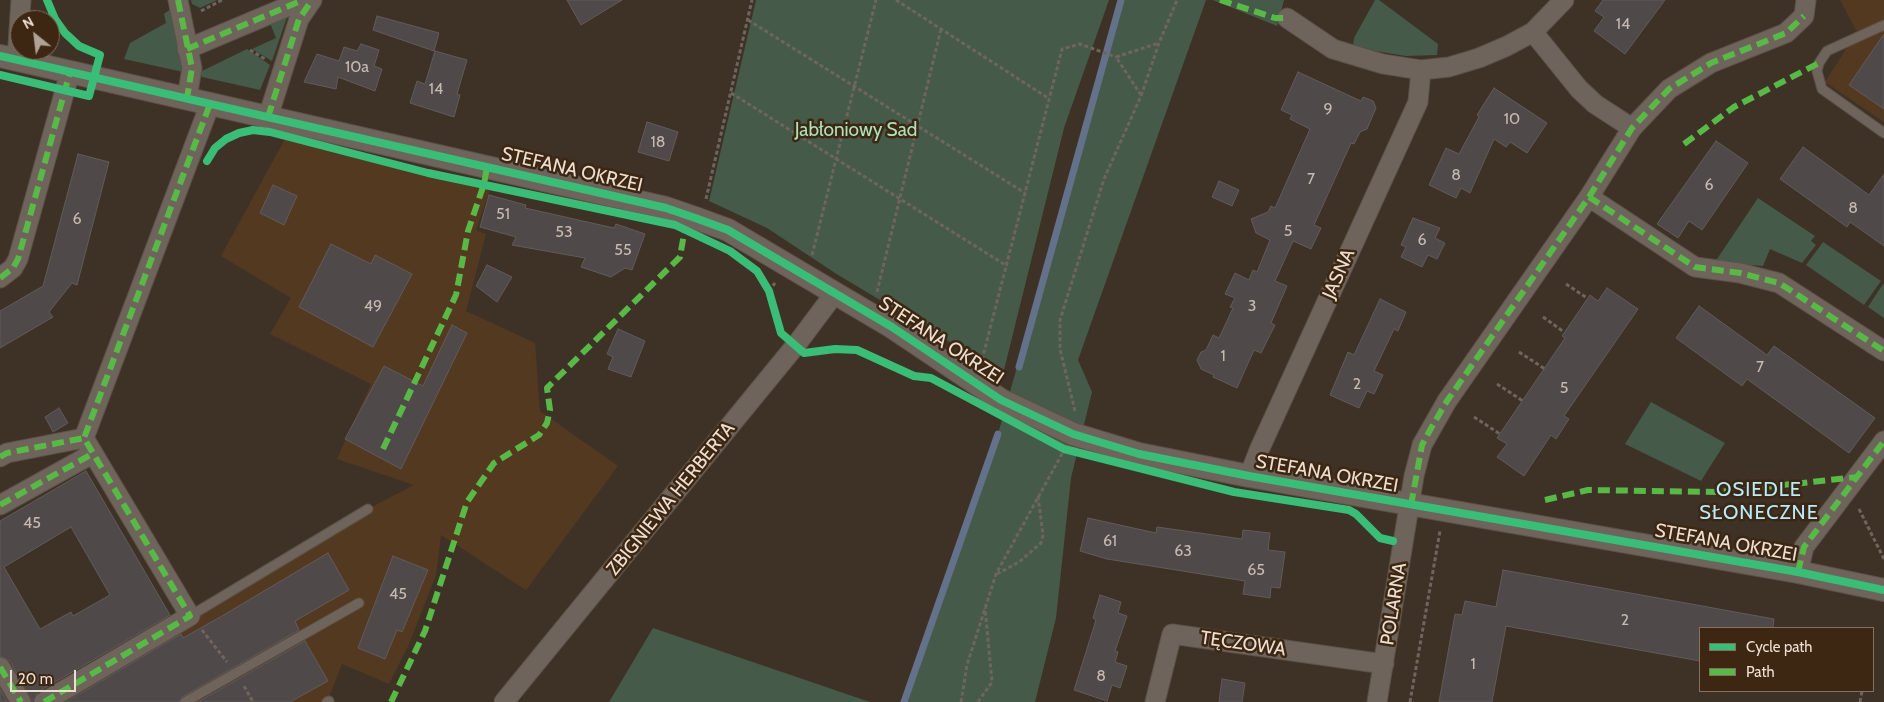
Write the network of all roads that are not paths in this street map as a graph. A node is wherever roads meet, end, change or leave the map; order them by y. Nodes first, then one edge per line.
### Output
1 (21, 0) edge
2 (178, 0) edge
3 (303, 0) edge
4 (312, 0) edge
5 (1564, 0) edge
6 (1805, 8) edge
7 (1287, 18) dead end
8 (1884, 25) edge
9 (1533, 32) junction
10 (187, 49) junction
11 (8, 58) edge
12 (1421, 70) junction
13 (70, 72) junction
14 (187, 98) junction
15 (210, 104) junction
16 (268, 117) junction
17 (1632, 128) junction
18 (1884, 133) edge
19 (1589, 197) junction
20 (0, 278) edge
21 (834, 293) junction
22 (1884, 351) edge
23 (1884, 441) edge
24 (88, 446) junction
25 (0, 457) edge
26 (1249, 476) junction
27 (0, 505) edge
28 (1410, 505) junction
29 (368, 509) dead end
30 (1798, 572) junction
31 (1884, 590) edge
32 (359, 603) dead end
33 (190, 616) junction
34 (1384, 664) junction
35 (0, 667) edge
36 (21, 702) edge
37 (44, 702) edge
38 (185, 702) edge
39 (504, 702) edge
40 (1155, 702) edge
41 (1377, 702) edge

1 - 11 street
2 - 10 street
3 - 10 street
4 - 16 street
5 - 9 street
6 - 17 street, POLARNA
7 - 12 street
8 - 18 lane
9 - 12 street
9 - 17 street
10 - 14 street
11 - 13 street, STEFANA OKRZEI
12 - 26 street, JASNA
13 - 14 street, STEFANA OKRZEI
13 - 20 street
14 - 15 street, STEFANA OKRZEI
15 - 16 street, STEFANA OKRZEI
15 - 24 street
16 - 21 street, STEFANA OKRZEI
17 - 19 street, POLARNA
19 - 22 street
19 - 28 street, POLARNA
21 - 26 street, STEFANA OKRZEI
21 - 39 street, ZBIGNIEWA HERBERTA
23 - 30 street
24 - 25 street
24 - 27 street
24 - 33 street
26 - 28 street, STEFANA OKRZEI
28 - 30 street, STEFANA OKRZEI
28 - 34 street, POLARNA
29 - 33 lane
30 - 31 street, STEFANA OKRZEI
32 - 38 lane
33 - 37 street
34 - 40 street, TĘCZOWA
34 - 41 street, POLARNA
35 - 36 street

